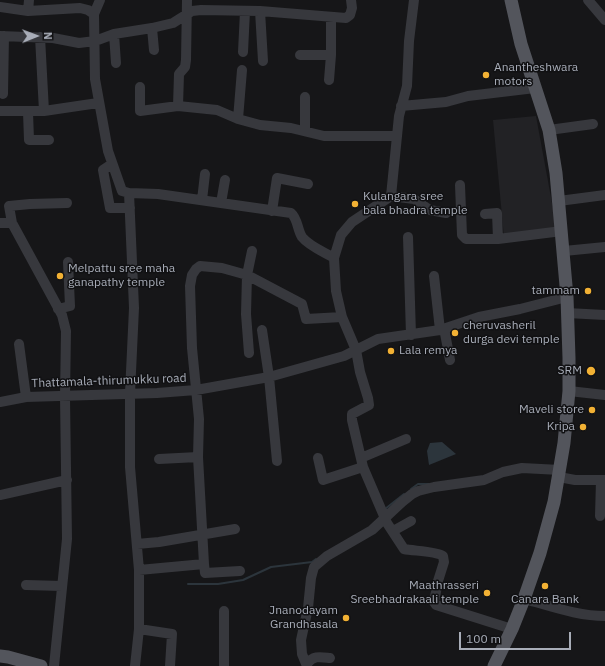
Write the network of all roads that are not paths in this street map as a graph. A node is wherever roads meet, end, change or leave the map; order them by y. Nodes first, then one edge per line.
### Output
1 (29, 0) edge
2 (100, 0) edge
3 (187, 0) edge
4 (352, 0) edge
5 (414, 0) edge
6 (511, 0) edge
7 (588, 0) edge
8 (2, 5) edge
9 (28, 11) junction
10 (245, 11) junction
11 (260, 11) junction
12 (94, 14) junction
13 (186, 14) junction
14 (331, 17) junction
15 (605, 20) edge
16 (152, 28) junction
17 (114, 34) junction
18 (2, 36) edge
19 (40, 37) junction
20 (95, 41) junction
21 (154, 50) dead end
22 (243, 52) dead end
23 (300, 55) dead end
24 (331, 55) junction
25 (263, 61) dead end
26 (116, 63) dead end
27 (242, 70) dead end
28 (329, 80) dead end
29 (140, 87) dead end
30 (535, 88) junction
31 (3, 94) dead end
32 (306, 98) dead end
33 (98, 103) junction
34 (178, 106) junction
35 (401, 106) junction
36 (0, 111) edge
37 (44, 111) junction
38 (28, 112) junction
39 (238, 119) junction
40 (593, 124) dead end
41 (548, 130) junction
42 (305, 131) junction
43 (397, 136) junction
44 (49, 140) dead end
45 (112, 164) junction
46 (205, 174) dead end
47 (225, 180) dead end
48 (308, 184) dead end
49 (460, 185) dead end
50 (129, 193) junction
51 (605, 194) edge
52 (391, 196) junction
53 (202, 200) junction
54 (559, 201) junction
55 (67, 203) dead end
56 (221, 203) junction
57 (130, 208) junction
58 (272, 211) junction
59 (446, 213) dead end
60 (485, 214) dead end
61 (0, 223) edge
62 (12, 223) junction
63 (562, 232) junction
64 (408, 237) dead end
65 (498, 239) junction
66 (605, 247) edge
67 (252, 251) dead end
68 (564, 251) junction
69 (334, 258) junction
70 (68, 262) dead end
71 (247, 275) junction
72 (434, 276) dead end
73 (567, 297) junction
74 (58, 309) junction
75 (567, 313) junction
76 (605, 315) edge
77 (342, 317) junction
78 (442, 329) junction
79 (262, 330) dead end
80 (411, 335) junction
81 (19, 344) dead end
82 (356, 350) junction
83 (249, 353) dead end
84 (450, 360) dead end
85 (269, 377) junction
86 (196, 390) junction
87 (569, 391) junction
88 (130, 394) junction
89 (605, 395) edge
90 (26, 397) junction
91 (65, 397) junction
92 (0, 402) edge
93 (406, 439) dead end
94 (198, 457) junction
95 (318, 458) dead end
96 (159, 459) dead end
97 (277, 461) dead end
98 (362, 462) junction
99 (559, 474) junction
100 (67, 480) junction
101 (603, 480) edge
102 (0, 495) edge
103 (600, 516) dead end
104 (386, 517) junction
105 (411, 521) dead end
106 (235, 528) dead end
107 (392, 531) junction
108 (202, 535) junction
109 (137, 544) junction
110 (204, 564) junction
111 (139, 570) junction
112 (240, 571) dead end
113 (26, 585) dead end
114 (62, 586) junction
115 (524, 599) junction
116 (224, 611) dead end
117 (605, 616) edge
118 (138, 629) junction
119 (512, 629) junction
120 (0, 656) edge
121 (330, 658) dead end
122 (307, 665) edge
123 (41, 666) edge
124 (54, 666) edge
125 (135, 666) edge
126 (170, 666) edge
127 (224, 666) edge
128 (494, 666) edge

1 - 9 street
2 - 12 street
3 - 13 street
4 - 14 street
5 - 35 street
6 - 30 main road
7 - 15 street
8 - 9 street
9 - 12 street
10 - 11 street
10 - 13 street
10 - 22 street
11 - 14 street
11 - 25 street
12 - 20 street
13 - 16 street
13 - 34 street
14 - 24 street
16 - 17 street
16 - 21 street
17 - 20 street
17 - 26 street
18 - 19 street
18 - 31 street
19 - 20 street
19 - 37 street
20 - 33 street
23 - 24 street
24 - 28 street
27 - 39 street
29 - 34 street
30 - 35 street
30 - 41 main road
32 - 42 street
33 - 37 street
33 - 45 street
34 - 39 street
35 - 43 street
36 - 38 street
37 - 38 street
38 - 44 street
39 - 42 street
40 - 41 street
41 - 54 main road
42 - 43 street
43 - 52 street
45 - 50 street
45 - 57 street
46 - 53 street
47 - 56 street
48 - 58 street
49 - 65 street
50 - 53 street
50 - 57 street
51 - 54 street
52 - 59 street
52 - 69 street
53 - 56 street
54 - 63 main road
55 - 62 street
56 - 58 street
57 - 88 street
58 - 69 street
60 - 65 street
61 - 62 street
62 - 74 street
63 - 65 street
63 - 68 main road
64 - 80 street
66 - 68 street
67 - 71 street
68 - 73 main road
69 - 77 street
70 - 74 street
71 - 77 street
71 - 83 street
71 - 86 street
72 - 78 street
73 - 75 main road
73 - 78 street, Thattamala-thirumukku road
74 - 91 street
75 - 76 street
75 - 87 main road
77 - 82 street
78 - 80 street, Thattamala-thirumukku road
78 - 84 street
79 - 85 street
80 - 82 street, Thattamala-thirumukku road
81 - 90 street
82 - 85 street, Thattamala-thirumukku road
82 - 98 street
85 - 86 street, Thattamala-thirumukku road
85 - 97 street
86 - 88 street, Thattamala-thirumukku road
86 - 94 street
87 - 89 street
87 - 99 main road
88 - 91 street, Thattamala-thirumukku road
88 - 109 street
90 - 91 street, Thattamala-thirumukku road
90 - 92 street, Thattamala-thirumukku road
91 - 100 street
93 - 98 street
94 - 96 street
94 - 108 street
95 - 98 street
98 - 104 street
99 - 101 street
99 - 104 street
99 - 115 main road
100 - 102 street
100 - 114 street
101 - 103 street
104 - 107 street
104 - 122 street
105 - 107 street
106 - 108 street
107 - 119 street
108 - 109 street
108 - 110 street
109 - 111 street
110 - 111 street
110 - 112 street
111 - 118 street
113 - 114 street
114 - 124 street
115 - 117 street
115 - 119 main road
116 - 127 street
118 - 125 street
118 - 126 street
119 - 128 main road
120 - 123 main road
121 - 122 street

